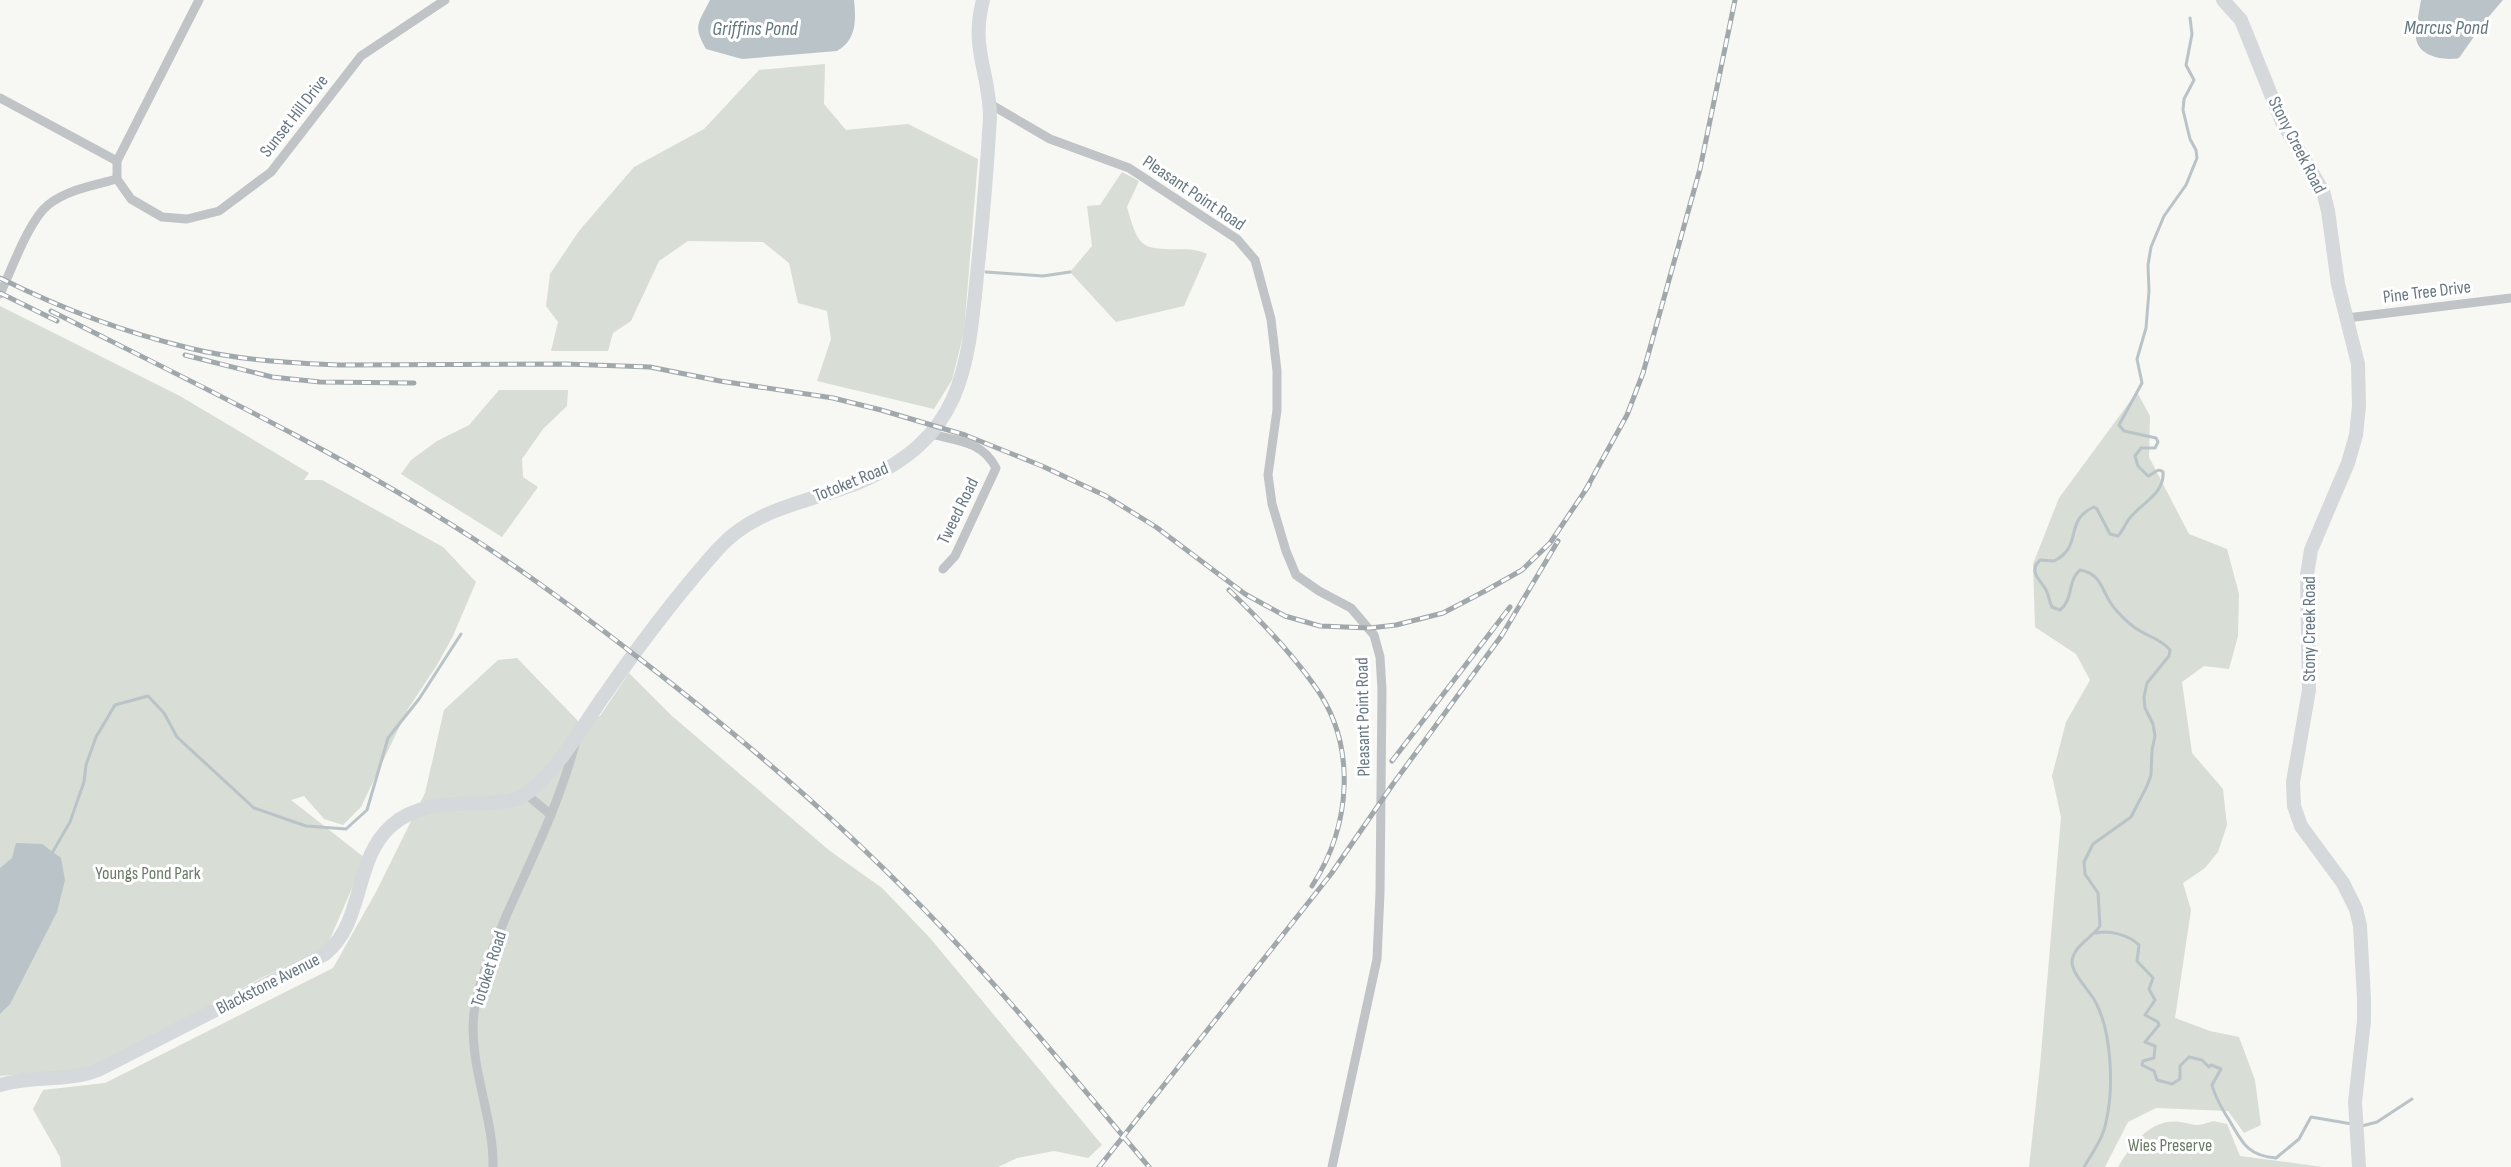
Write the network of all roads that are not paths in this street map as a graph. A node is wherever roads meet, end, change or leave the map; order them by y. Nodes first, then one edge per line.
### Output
1 (199, 0) edge
2 (445, 0) edge
3 (983, 0) edge
4 (2223, 0) edge
5 (0, 98) edge
6 (990, 104) junction
7 (117, 161) junction
8 (117, 179) junction
9 (0, 294) edge
10 (2511, 298) edge
11 (2348, 318) junction
12 (931, 434) junction
13 (943, 569) dead end
14 (578, 733) junction
15 (526, 794) junction
16 (551, 815) junction
17 (0, 1085) edge
18 (493, 1167) edge
19 (1332, 1167) edge
20 (2359, 1167) edge

1 - 7 street
2 - 8 street, Sunset Hill Drive
3 - 6 main road, Totoket Road
4 - 11 main road, Stony Creek Road
5 - 7 street
6 - 12 main road, Totoket Road
6 - 19 street, Pleasant Point Road
7 - 8 street
8 - 9 street
10 - 11 street, Pine Tree Drive
11 - 20 main road, Stony Creek Road
12 - 13 street, Tweed Road
12 - 14 main road, Totoket Road
14 - 15 main road, Blackstone Avenue
14 - 16 street, Totoket Road
15 - 16 street
15 - 17 main road, Blackstone Avenue
16 - 18 street, Totoket Road

